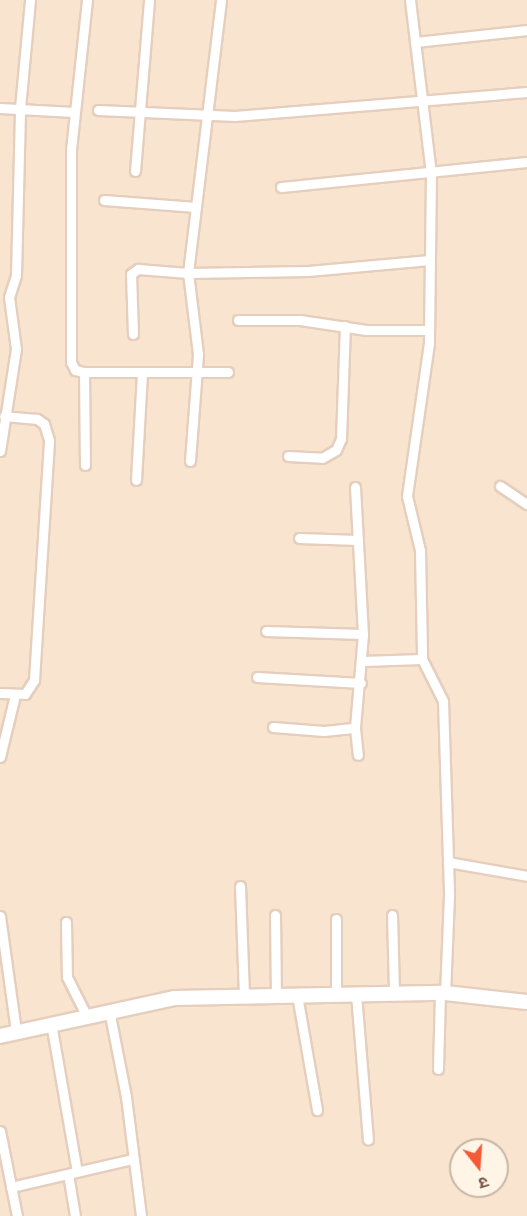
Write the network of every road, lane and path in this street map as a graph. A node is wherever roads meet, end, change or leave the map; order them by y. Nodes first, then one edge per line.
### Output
1 (30, 0) edge
2 (87, 0) edge
3 (149, 0) edge
4 (221, 0) edge
5 (410, 0) edge
6 (527, 30) edge
7 (415, 42) junction
8 (527, 92) edge
9 (423, 103) junction
10 (0, 108) edge
11 (20, 108) junction
12 (98, 110) dead end
13 (74, 112) junction
14 (138, 112) junction
15 (206, 117) junction
16 (527, 162) edge
17 (135, 171) dead end
18 (431, 174) junction
19 (281, 188) dead end
20 (104, 200) dead end
21 (196, 207) junction
22 (430, 260) junction
23 (188, 273) junction
24 (238, 320) dead end
25 (345, 326) junction
26 (429, 330) junction
27 (133, 334) dead end
28 (84, 372) junction
29 (142, 372) junction
30 (197, 372) junction
31 (228, 372) dead end
32 (0, 373) edge
33 (12, 373) junction
34 (4, 416) junction
35 (0, 451) edge
36 (288, 456) dead end
37 (190, 461) dead end
38 (85, 465) dead end
39 (136, 480) dead end
40 (500, 486) dead end
41 (355, 487) dead end
42 (527, 504) edge
43 (299, 538) dead end
44 (358, 540) junction
45 (266, 631) dead end
46 (363, 634) junction
47 (422, 658) junction
48 (362, 661) junction
49 (257, 677) dead end
50 (361, 683) junction
51 (0, 693) edge
52 (15, 695) junction
53 (273, 727) dead end
54 (355, 728) junction
55 (358, 755) dead end
56 (0, 757) edge
57 (447, 862) junction
58 (527, 876) edge
59 (240, 886) dead end
60 (275, 915) dead end
61 (392, 915) dead end
62 (0, 916) edge
63 (336, 919) dead end
64 (66, 921) dead end
65 (1, 936) edge
66 (394, 993) junction
67 (443, 993) junction
68 (336, 994) junction
69 (356, 994) junction
70 (244, 995) junction
71 (276, 995) junction
72 (297, 995) junction
73 (527, 1002) edge
74 (109, 1010) junction
75 (86, 1015) junction
76 (51, 1023) junction
77 (16, 1032) junction
78 (0, 1036) edge
79 (438, 1069) dead end
80 (318, 1110) dead end
81 (0, 1131) edge
82 (368, 1140) dead end
83 (132, 1159) junction
84 (72, 1173) junction
85 (11, 1186) junction
86 (17, 1216) edge
87 (75, 1216) edge
88 (141, 1216) edge

1 - 11 street
2 - 13 street
3 - 14 street
4 - 15 street
5 - 7 street
6 - 7 street
7 - 9 street
8 - 9 street
9 - 15 street
9 - 18 street
10 - 11 street
11 - 13 street
11 - 33 street
12 - 14 street
13 - 28 street
14 - 15 street
14 - 17 street
15 - 21 street
16 - 18 street
18 - 19 street
18 - 22 street
20 - 21 street
21 - 23 street
22 - 23 street
22 - 26 street
23 - 27 street
23 - 30 street
24 - 25 street
25 - 26 street
25 - 36 street
26 - 47 street
28 - 29 street
28 - 38 street
29 - 30 street
29 - 39 street
30 - 31 street
30 - 37 street
32 - 33 street
33 - 34 street
34 - 35 street
34 - 52 street
40 - 42 street
41 - 44 street
43 - 44 street
44 - 46 street
45 - 46 street
46 - 48 street
47 - 48 street
47 - 57 street
48 - 50 street
49 - 50 street
50 - 54 street
51 - 52 street
52 - 56 street
53 - 54 street
54 - 55 street
57 - 58 street
57 - 67 street
59 - 70 street
60 - 71 street
61 - 66 street
62 - 65 street
63 - 68 street
64 - 75 street
65 - 77 street
66 - 67 street
66 - 69 street
67 - 73 street
67 - 79 street
68 - 69 street
68 - 72 street
69 - 82 street
70 - 71 street
70 - 74 street
71 - 72 street
72 - 80 street
74 - 75 street
74 - 83 street
75 - 76 street
76 - 77 street
76 - 84 street
77 - 78 street
81 - 85 street
83 - 84 street
83 - 88 street
84 - 85 street
84 - 87 street
85 - 86 street

